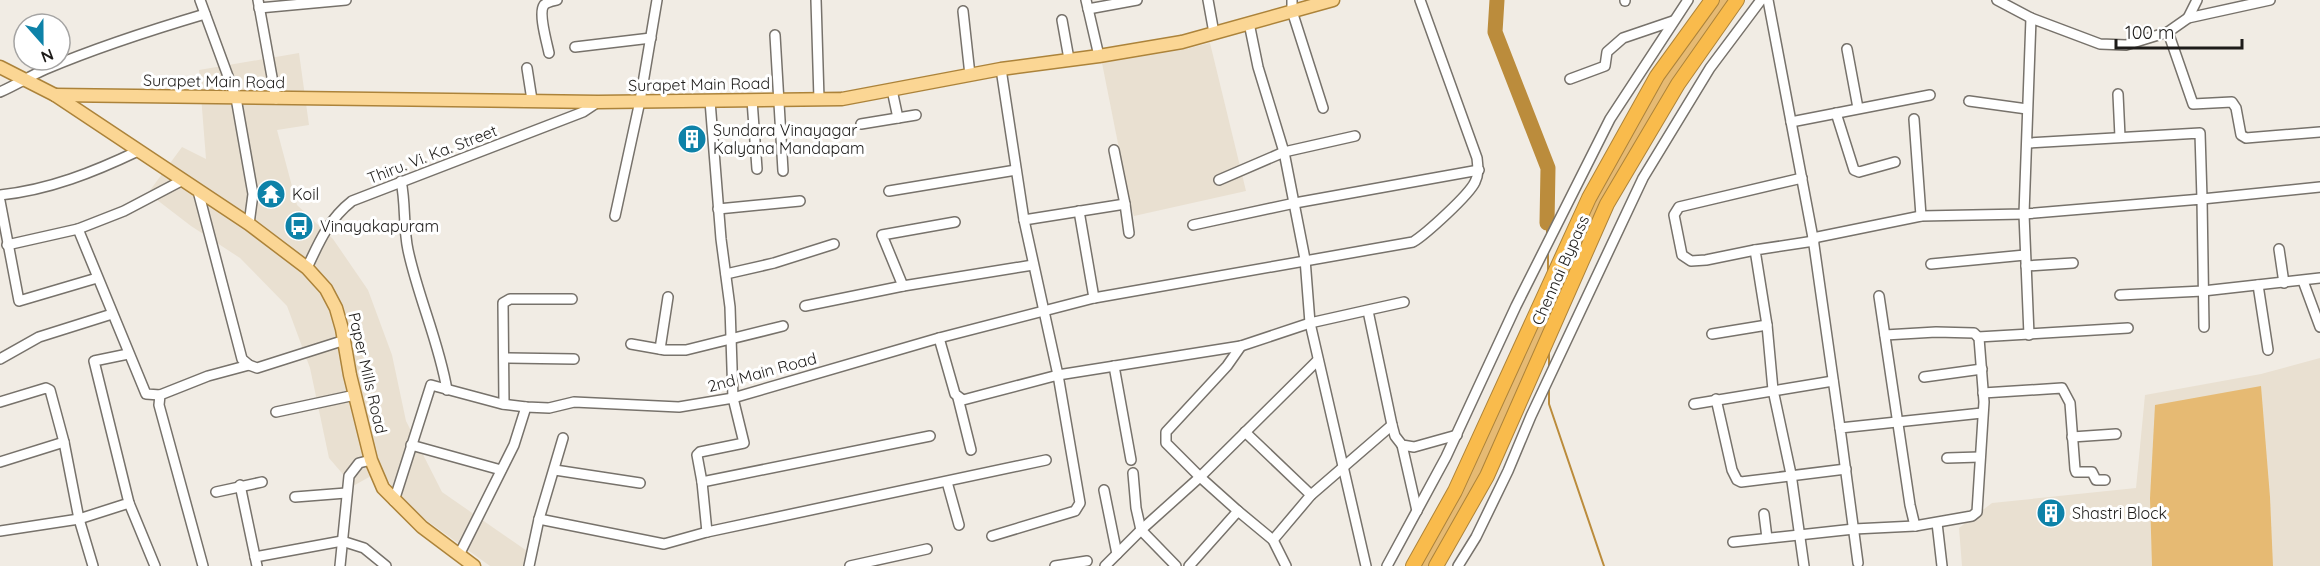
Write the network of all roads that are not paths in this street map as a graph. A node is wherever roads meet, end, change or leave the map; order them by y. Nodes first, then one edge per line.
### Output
1 (200, 0) edge
2 (346, 0) edge
3 (557, 0) edge
4 (657, 0) edge
5 (816, 0) edge
6 (1137, 0) edge
7 (1208, 0) edge
8 (1333, 0) edge
9 (1420, 0) edge
10 (1688, 0) edge
11 (1712, 0) edge
12 (1737, 0) edge
13 (1761, 0) edge
14 (1768, 0) edge
15 (1997, 0) edge
16 (2197, 0) edge
17 (2270, 0) edge
18 (258, 4) edge
19 (1087, 5) edge
20 (1292, 6) edge
21 (963, 11) dead end
22 (205, 14) junction
23 (2031, 18) junction
24 (2188, 18) junction
25 (1062, 20) dead end
26 (1673, 21) junction
27 (1249, 23) junction
28 (2168, 32) junction
29 (1214, 33) junction
30 (774, 35) dead end
31 (651, 38) junction
32 (575, 47) dead end
33 (1847, 49) dead end
34 (549, 53) dead end
35 (1099, 56) junction
36 (1069, 59) junction
37 (0, 67) edge
38 (527, 68) dead end
39 (1001, 69) junction
40 (970, 75) junction
41 (24, 79) junction
42 (1570, 79) dead end
43 (892, 90) junction
44 (0, 92) edge
45 (2118, 94) dead end
46 (55, 95) junction
47 (1930, 95) dead end
48 (236, 98) junction
49 (276, 99) junction
50 (819, 99) junction
51 (532, 100) junction
52 (710, 100) junction
53 (752, 100) junction
54 (777, 100) junction
55 (640, 101) junction
56 (1969, 101) dead end
57 (598, 102) junction
58 (1323, 108) dead end
59 (1858, 108) junction
60 (2027, 110) junction
61 (1836, 113) junction
62 (916, 115) dead end
63 (898, 118) junction
64 (1914, 119) dead end
65 (1791, 122) junction
66 (861, 124) dead end
67 (2320, 132) edge
68 (1355, 136) dead end
69 (2120, 137) junction
70 (2028, 143) junction
71 (1114, 150) dead end
72 (138, 151) junction
73 (1284, 152) junction
74 (1895, 162) dead end
75 (757, 169) dead end
76 (1016, 170) junction
77 (1479, 170) junction
78 (783, 171) dead end
79 (1802, 178) junction
80 (183, 180) junction
81 (1219, 180) dead end
82 (401, 181) junction
83 (2320, 187) edge
84 (889, 191) dead end
85 (198, 192) junction
86 (0, 195) edge
87 (2202, 199) junction
88 (0, 201) edge
89 (800, 201) dead end
90 (1295, 203) junction
91 (1125, 204) junction
92 (718, 209) junction
93 (1079, 211) junction
94 (2024, 214) junction
95 (615, 216) dead end
96 (1921, 216) junction
97 (1024, 220) junction
98 (955, 222) dead end
99 (249, 224) junction
100 (1193, 225) dead end
101 (78, 229) junction
102 (1129, 233) dead end
103 (1814, 239) junction
104 (834, 244) dead end
105 (7, 245) junction
106 (2279, 249) dead end
107 (1755, 250) junction
108 (2025, 255) junction
109 (1305, 259) junction
110 (2073, 263) dead end
111 (1931, 264) dead end
112 (1033, 265) junction
113 (2026, 266) junction
114 (307, 268) junction
115 (726, 274) junction
116 (97, 278) junction
117 (2320, 278) edge
118 (2303, 281) junction
119 (2284, 283) junction
120 (2258, 285) junction
121 (903, 286) junction
122 (2203, 291) junction
123 (2120, 295) dead end
124 (1880, 296) dead end
125 (668, 297) dead end
126 (1094, 298) junction
127 (572, 299) dead end
128 (1404, 302) dead end
129 (805, 306) dead end
130 (1368, 310) junction
131 (1044, 312) junction
132 (112, 314) junction
133 (1310, 322) junction
134 (2320, 324) edge
135 (1767, 325) junction
136 (783, 326) dead end
137 (2204, 327) dead end
138 (2128, 328) dead end
139 (1712, 334) dead end
140 (1886, 335) junction
141 (2029, 335) junction
142 (1978, 337) junction
143 (730, 338) junction
144 (939, 338) junction
145 (345, 340) junction
146 (631, 344) dead end
147 (1241, 346) junction
148 (660, 349) junction
149 (2268, 350) dead end
150 (128, 354) junction
151 (0, 358) edge
152 (504, 358) junction
153 (574, 359) dead end
154 (1318, 360) junction
155 (249, 365) junction
156 (1114, 366) junction
157 (1982, 369) junction
158 (1058, 375) junction
159 (1924, 376) dead end
160 (1833, 381) junction
161 (447, 390) junction
162 (1773, 390) junction
163 (1983, 393) junction
164 (355, 395) junction
165 (733, 398) junction
166 (958, 398) junction
167 (1716, 399) junction
168 (160, 400) junction
169 (0, 402) edge
170 (504, 404) junction
171 (1694, 404) dead end
172 (526, 407) junction
173 (276, 412) dead end
174 (1982, 413) junction
175 (1898, 423) junction
176 (1392, 425) junction
177 (1840, 428) junction
178 (1245, 432) junction
179 (2116, 434) dead end
180 (1457, 435) junction
181 (930, 436) dead end
182 (2072, 437) junction
183 (563, 438) dead end
184 (64, 442) junction
185 (411, 445) junction
186 (1402, 445) junction
187 (971, 450) dead end
188 (1980, 457) junction
189 (1947, 458) dead end
190 (371, 460) junction
191 (1046, 460) dead end
192 (1131, 460) dead end
193 (0, 462) edge
194 (1343, 467) junction
195 (1846, 469) junction
196 (501, 470) junction
197 (555, 470) junction
198 (1133, 473) dead end
199 (1791, 474) junction
200 (1200, 477) junction
201 (2104, 480) dead end
202 (262, 482) dead end
203 (702, 482) junction
204 (947, 482) junction
205 (640, 483) dead end
206 (240, 485) junction
207 (1104, 490) dead end
208 (216, 492) dead end
209 (346, 493) junction
210 (1311, 495) junction
211 (295, 497) dead end
212 (394, 501) junction
213 (129, 503) junction
214 (1238, 511) junction
215 (1417, 511) junction
216 (1764, 514) dead end
217 (79, 519) junction
218 (539, 519) junction
219 (1937, 523) junction
220 (959, 525) dead end
221 (1915, 526) junction
222 (1854, 529) junction
223 (1141, 530) junction
224 (0, 531) edge
225 (707, 532) junction
226 (992, 536) dead end
227 (1799, 536) junction
228 (1767, 538) junction
229 (1273, 540) junction
230 (342, 541) junction
231 (1732, 542) dead end
232 (927, 549) dead end
233 (1117, 554) junction
234 (459, 555) junction
235 (256, 561) edge
236 (1087, 561) dead end
237 (1858, 563) dead end
238 (93, 566) edge
239 (155, 566) edge
240 (203, 566) edge
241 (340, 566) edge
242 (386, 566) edge
243 (474, 566) edge
244 (529, 566) edge
245 (850, 566) edge
246 (1055, 566) edge
247 (1105, 566) edge
248 (1176, 566) edge
249 (1189, 566) edge
250 (1286, 566) edge
251 (1366, 566) edge
252 (1387, 566) edge
253 (1413, 566) edge
254 (1436, 566) edge
255 (1458, 566) edge
256 (1804, 566) edge
257 (1942, 566) edge

1 - 22 street
2 - 18 street
3 - 34 street
4 - 31 street
5 - 50 street
6 - 19 street
7 - 29 street
8 - 20 main road, Surapet Main Road
9 - 77 street
10 - 26 street
11 - 253 highway, Chennai Bypass
12 - 254 highway, Chennai Bypass
13 - 255 street
14 - 65 street
15 - 23 street
16 - 24 street
17 - 24 street
18 - 49 street
19 - 35 street
20 - 27 main road, Surapet Main Road
20 - 58 street
21 - 40 street
22 - 41 street
22 - 48 street
23 - 28 street
23 - 60 street
24 - 28 street
25 - 36 street
26 - 42 street
26 - 180 street
27 - 29 main road, Surapet Main Road
27 - 73 street
28 - 67 street
29 - 35 main road, Surapet Main Road
30 - 54 street
31 - 32 street
31 - 55 street
33 - 59 street
35 - 36 main road, Surapet Main Road
36 - 39 main road, Surapet Main Road
37 - 41 main road, Paper Mills Road
38 - 51 street
39 - 40 main road, Surapet Main Road
39 - 76 street
40 - 43 main road, Surapet Main Road
41 - 44 street
41 - 46 main road, Paper Mills Road
43 - 50 main road, Surapet Main Road
43 - 63 street
45 - 69 street
46 - 48 main road, Surapet Main Road
46 - 72 main road, Paper Mills Road
47 - 59 street
48 - 49 main road, Surapet Main Road
48 - 99 street
49 - 51 main road, Surapet Main Road
50 - 54 main road, Surapet Main Road
51 - 57 main road, Surapet Main Road
52 - 53 main road, Surapet Main Road
52 - 55 main road, Surapet Main Road
52 - 92 street
53 - 54 main road, Surapet Main Road
53 - 75 street
54 - 78 street
55 - 57 main road, Surapet Main Road
55 - 95 street
56 - 60 street
57 - 82 street, Thiru. Vi. Ka. Street
59 - 61 street
60 - 70 street
61 - 65 street
61 - 74 street
62 - 63 street
63 - 66 street
64 - 96 street
65 - 79 street
68 - 73 street
69 - 70 street
69 - 87 street
70 - 94 street
71 - 91 street
72 - 80 main road, Paper Mills Road
72 - 86 street
73 - 81 street
73 - 90 street
76 - 84 street
76 - 97 street
77 - 90 street
77 - 109 street, 2nd Main Road
79 - 103 street
79 - 107 street
80 - 85 main road, Paper Mills Road
80 - 101 street
82 - 114 street, Thiru. Vi. Ka. Street
82 - 161 street
83 - 87 street
85 - 99 main road, Paper Mills Road
85 - 155 street
87 - 94 street
87 - 122 street
88 - 105 street
89 - 92 street
90 - 100 street
90 - 109 street
91 - 93 street
91 - 102 street
92 - 115 street
93 - 97 street
93 - 126 street
94 - 96 street
94 - 108 street
96 - 103 street
97 - 112 street
98 - 121 street
99 - 114 main road, Paper Mills Road
101 - 105 street
101 - 116 street
103 - 107 street
103 - 160 street
104 - 115 street
105 - 116 street
106 - 119 street
107 - 135 street
108 - 111 street
108 - 113 street
109 - 126 street, 2nd Main Road
109 - 133 street
110 - 113 street
112 - 121 street
112 - 131 street
113 - 141 street
114 - 145 main road, Paper Mills Road
115 - 143 street
116 - 132 street
117 - 118 street
118 - 119 street
118 - 134 street
119 - 120 street
120 - 122 street
120 - 149 street
121 - 129 street
122 - 123 street
122 - 137 street
124 - 140 street
125 - 148 street
126 - 131 street, 2nd Main Road
127 - 152 street
128 - 130 street
130 - 133 street
130 - 176 street
131 - 144 street, 2nd Main Road
131 - 158 street
132 - 150 street
132 - 151 street
133 - 147 street
133 - 154 street
135 - 139 street
135 - 162 street
136 - 143 street
138 - 141 street
140 - 142 street
140 - 175 street
141 - 142 street
142 - 157 street
143 - 148 street
143 - 165 street
144 - 165 street, 2nd Main Road
144 - 166 street
145 - 155 street
145 - 164 main road, Paper Mills Road
146 - 148 street
147 - 156 street
147 - 200 street
150 - 168 street
150 - 213 street
152 - 153 street
152 - 170 street
154 - 178 street
154 - 194 street
155 - 168 street
156 - 158 street
156 - 192 street
157 - 159 street
157 - 163 street
158 - 166 street
158 - 226 street
160 - 162 street
160 - 177 street
161 - 170 street, 2nd Main Road
161 - 185 street
162 - 167 street
162 - 199 street
163 - 174 street
163 - 182 street
164 - 173 street
164 - 190 main road, Paper Mills Road
165 - 172 street, 2nd Main Road
165 - 203 street
166 - 187 street
167 - 171 street
167 - 199 street
168 - 240 street
169 - 184 street
170 - 172 street, 2nd Main Road
172 - 196 street
174 - 175 street
174 - 188 street
175 - 177 street
175 - 221 street
176 - 186 street
176 - 194 street
177 - 195 street
178 - 200 street
178 - 210 street
179 - 182 street
180 - 186 street
180 - 215 street
181 - 203 street
182 - 201 street
183 - 197 street
184 - 193 street
184 - 217 street
185 - 196 street
185 - 212 street
186 - 215 street
188 - 189 street
188 - 219 street
190 - 209 street
190 - 212 main road, Paper Mills Road
191 - 204 street
194 - 210 street
194 - 251 street
195 - 199 street
195 - 222 street
196 - 234 street
197 - 205 street
197 - 218 street
198 - 223 street
199 - 227 street
200 - 214 street
200 - 223 street
202 - 206 street
203 - 225 street
204 - 220 street
204 - 225 street
206 - 208 street
206 - 235 street
207 - 233 street
209 - 211 street
209 - 230 street
210 - 229 street
212 - 234 main road, Paper Mills Road
213 - 217 street
213 - 239 street
214 - 229 street
214 - 249 street
215 - 252 street
216 - 228 street
217 - 224 street
217 - 238 street
218 - 225 street
218 - 244 street
219 - 221 street
219 - 257 street
221 - 222 street
222 - 227 street
222 - 237 street
223 - 233 street
223 - 248 street
227 - 228 street
227 - 256 street
228 - 231 street
229 - 250 street
230 - 235 street
230 - 241 street
230 - 242 street
232 - 245 street
233 - 247 street
234 - 243 main road, Paper Mills Road
236 - 246 street

